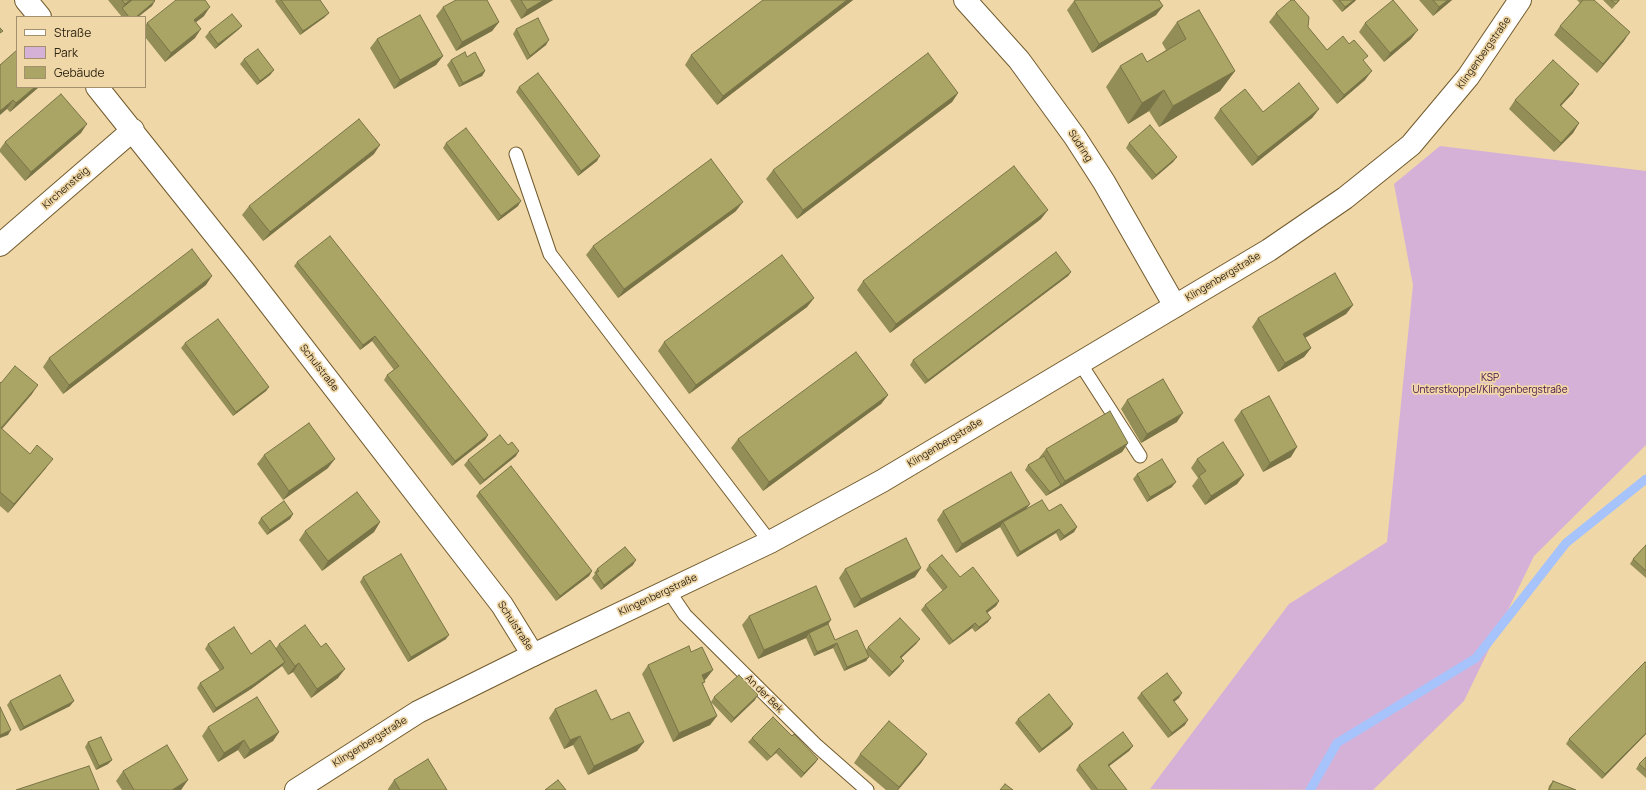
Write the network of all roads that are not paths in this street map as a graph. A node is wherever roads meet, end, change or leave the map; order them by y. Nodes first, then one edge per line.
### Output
1 (26, 0) edge
2 (965, 0) edge
3 (1520, 0) edge
4 (39, 16) edge
5 (98, 88) edge
6 (133, 130) junction
7 (516, 154) dead end
8 (0, 245) edge
9 (1175, 306) junction
10 (1080, 363) junction
11 (1140, 456) dead end
12 (770, 542) junction
13 (668, 590) junction
14 (533, 654) junction
15 (296, 790) edge
16 (868, 790) edge

1 - 4 street
2 - 9 street, Südring
3 - 9 street, Klingenbergstraße
5 - 6 street, Schulstraße
6 - 8 street, Kirchensteig
6 - 14 street, Schulstraße
7 - 12 lane
9 - 10 street, Klingenbergstraße
10 - 11 lane
10 - 12 street, Klingenbergstraße
12 - 13 street, Klingenbergstraße
13 - 14 street, Klingenbergstraße
13 - 16 lane, An der Bek
14 - 15 street, Klingenbergstraße

